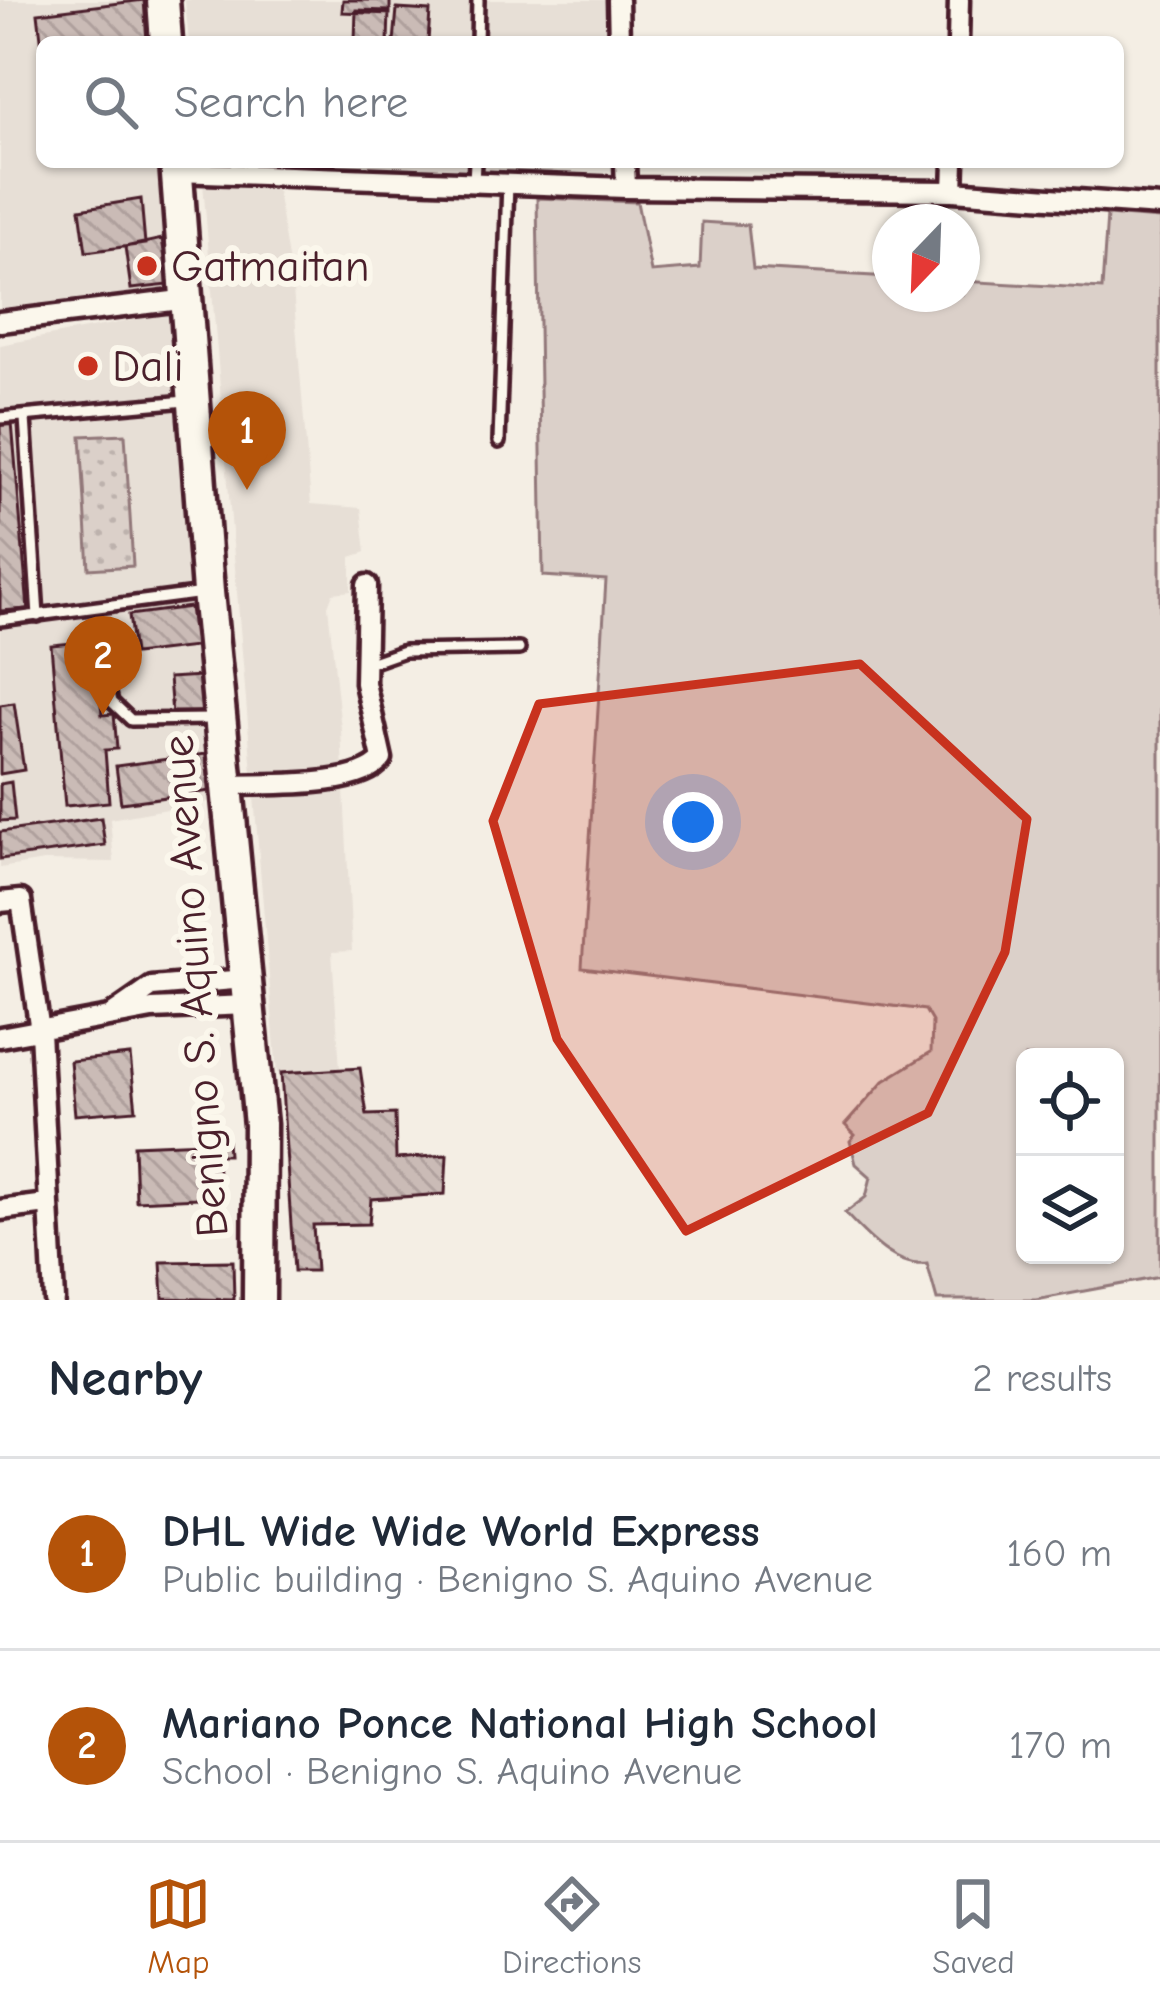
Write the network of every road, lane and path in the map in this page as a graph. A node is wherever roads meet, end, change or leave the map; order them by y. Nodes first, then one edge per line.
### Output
1 (163, 0) edge
2 (431, 0) edge
3 (445, 0) edge
4 (478, 0) edge
5 (618, 0) edge
6 (959, 0) edge
7 (166, 36) edge
8 (477, 36) edge
9 (620, 36) edge
10 (958, 36) edge
11 (176, 168) edge
12 (236, 168) edge
13 (625, 168) edge
14 (954, 168) edge
15 (475, 172) edge
16 (508, 183) junction
17 (626, 188) junction
18 (953, 191) junction
19 (1160, 206) edge
20 (189, 298) junction
21 (0, 322) edge
22 (197, 400) junction
23 (0, 418) edge
24 (25, 418) junction
25 (499, 442) dead end
26 (367, 585) dead end
27 (208, 592) junction
28 (38, 616) junction
29 (0, 620) edge
30 (518, 649) dead end
31 (103, 663) dead end
32 (367, 664) junction
33 (220, 718) junction
34 (228, 784) junction
35 (0, 902) edge
36 (246, 992) junction
37 (40, 1031) junction
38 (0, 1036) edge
39 (47, 1204) junction
40 (0, 1210) edge
41 (54, 1300) edge
42 (259, 1300) edge

1 - 7 main road
2 - 3 path
4 - 8 lane
5 - 9 street
6 - 10 street
11 - 20 main road, Benigno S. Aquino Avenue
12 - 15 street
13 - 17 street
14 - 18 street
15 - 16 street
16 - 17 street
16 - 25 lane
17 - 18 street
18 - 19 street
20 - 21 street
20 - 22 main road, Benigno S. Aquino Avenue
22 - 24 lane
22 - 27 main road, Benigno S. Aquino Avenue
23 - 24 lane
24 - 28 lane
26 - 32 street
27 - 28 lane
27 - 33 main road, Benigno S. Aquino Avenue
28 - 29 lane
30 - 32 lane
31 - 33 lane
32 - 34 street
33 - 34 main road, Benigno S. Aquino Avenue
34 - 36 main road, Benigno S. Aquino Avenue
35 - 37 street
36 - 37 street
36 - 42 main road, Benigno S. Aquino Avenue
37 - 38 street
37 - 39 street
39 - 40 street
39 - 41 street

